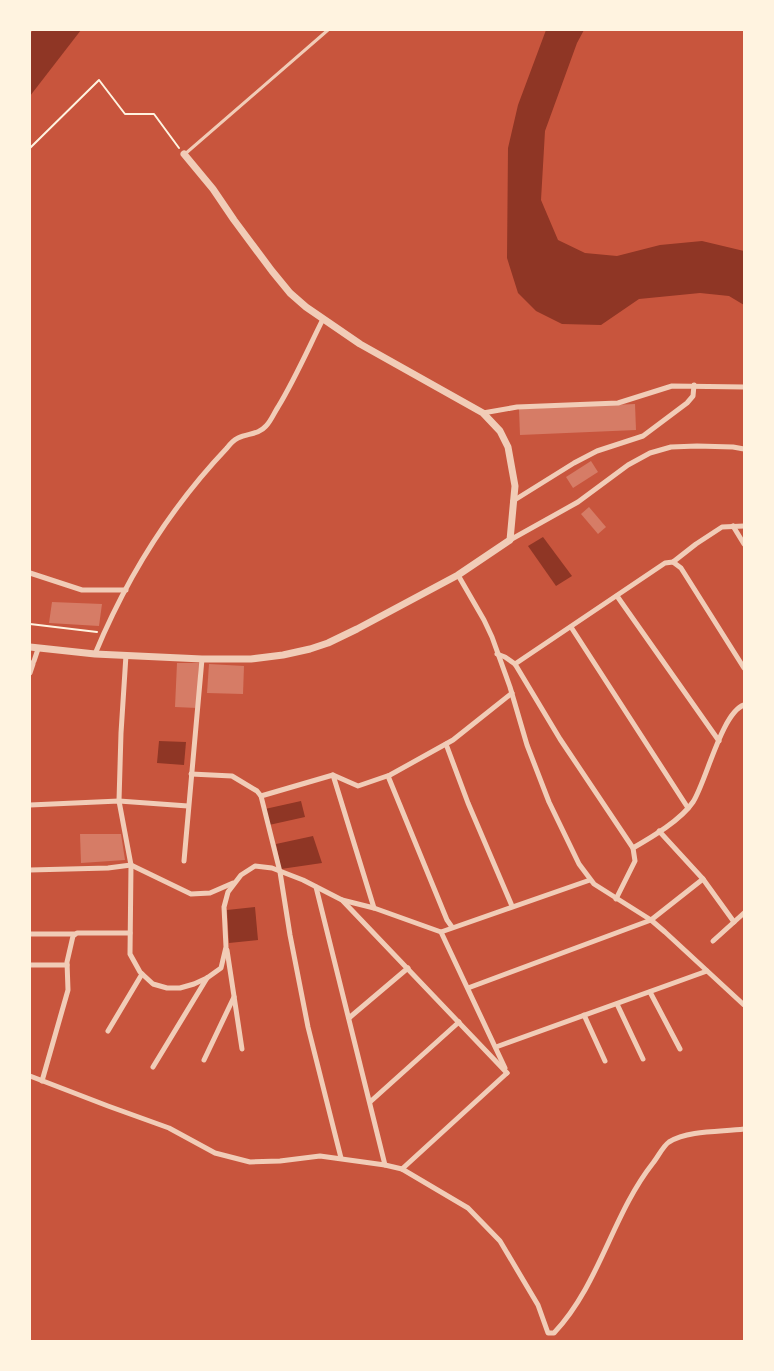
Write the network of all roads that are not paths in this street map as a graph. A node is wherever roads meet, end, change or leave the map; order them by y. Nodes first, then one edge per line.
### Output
1 (328, 30) edge
2 (184, 154) joint
3 (323, 319) junction
4 (694, 385) junction
5 (744, 387) edge
6 (483, 413) junction
7 (744, 450) edge
8 (514, 501) junction
9 (733, 526) junction
10 (744, 526) edge
11 (510, 540) junction
12 (744, 544) edge
13 (673, 562) junction
14 (30, 573) edge
15 (458, 575) junction
16 (126, 590) junction
17 (617, 596) junction
18 (571, 627) junction
19 (34, 648) edge
20 (95, 654) junction
21 (497, 654) junction
22 (126, 655) junction
23 (202, 658) junction
24 (32, 663) edge
25 (515, 664) junction
26 (744, 668) edge
27 (30, 673) edge
28 (512, 693) junction
29 (744, 705) edge
30 (719, 741) junction
31 (446, 744) junction
32 (191, 774) junction
33 (333, 775) junction
34 (388, 776) junction
35 (261, 796) junction
36 (119, 801) junction
37 (30, 805) edge
38 (188, 806) junction
39 (688, 808) junction
40 (659, 831) junction
41 (633, 848) junction
42 (184, 861) dead end
43 (131, 865) junction
44 (30, 870) edge
45 (280, 872) junction
46 (703, 879) junction
47 (590, 880) junction
48 (234, 882) junction
49 (316, 887) junction
50 (616, 899) junction
51 (342, 900) junction
52 (512, 906) junction
53 (374, 908) junction
54 (744, 913) edge
55 (651, 920) junction
56 (734, 922) junction
57 (452, 927) junction
58 (441, 932) junction
59 (130, 933) junction
60 (30, 934) edge
61 (74, 934) junction
62 (713, 941) dead end
63 (226, 947) junction
64 (67, 965) junction
65 (30, 966) edge
66 (408, 968) junction
67 (707, 971) junction
68 (141, 973) junction
69 (207, 978) junction
70 (468, 988) junction
71 (650, 992) junction
72 (234, 997) junction
73 (617, 1004) junction
74 (744, 1005) edge
75 (584, 1016) junction
76 (349, 1018) junction
77 (459, 1022) junction
78 (108, 1030) dead end
79 (496, 1048) junction
80 (242, 1049) dead end
81 (680, 1049) dead end
82 (643, 1059) dead end
83 (204, 1060) dead end
84 (605, 1061) dead end
85 (153, 1067) dead end
86 (507, 1073) junction
87 (30, 1076) edge
88 (42, 1081) junction
89 (370, 1102) junction
90 (744, 1128) edge
91 (341, 1158) junction
92 (385, 1165) junction
93 (402, 1169) junction

1 - 2 lane
2 - 3 street
3 - 6 street
3 - 16 street
4 - 5 street
4 - 6 street
4 - 8 street
6 - 8 street
7 - 11 street
8 - 11 street
9 - 10 street
9 - 12 street
9 - 13 street
11 - 15 street
13 - 17 street
13 - 26 street
14 - 16 street
15 - 21 street
15 - 23 street
16 - 20 street
17 - 18 street
17 - 30 street
18 - 25 street
18 - 39 street
19 - 20 street
19 - 24 street
20 - 22 street
21 - 25 street
21 - 28 street
22 - 23 street
22 - 36 street
23 - 32 street
24 - 27 street
25 - 41 street
28 - 31 street
28 - 47 street
29 - 30 street
30 - 39 street
31 - 34 street
31 - 52 street
32 - 35 street
32 - 38 street
33 - 34 street
33 - 35 street
33 - 53 street
34 - 57 street
35 - 45 street
36 - 37 street
36 - 38 street
36 - 43 street
38 - 42 street
39 - 40 street
40 - 41 street
40 - 46 street
41 - 50 street
43 - 44 street
43 - 48 street
43 - 59 street
45 - 48 street
45 - 49 street
45 - 91 street
46 - 55 street
46 - 56 street
47 - 50 street
47 - 52 street
48 - 63 street
49 - 51 street
49 - 76 street
50 - 55 street
51 - 53 street
51 - 66 street
52 - 57 street
53 - 58 street
54 - 56 street
55 - 67 street
55 - 70 street
56 - 62 street
57 - 58 street
58 - 70 street
59 - 61 street
59 - 68 street
60 - 61 street
61 - 64 street
63 - 69 street
63 - 72 street
64 - 65 street
64 - 88 street
66 - 76 street
66 - 77 street
67 - 71 street
67 - 74 street
68 - 69 street
68 - 78 street
69 - 85 street
70 - 79 street
71 - 73 street
71 - 81 street
72 - 80 street
72 - 83 street
73 - 75 street
73 - 82 street
75 - 79 street
75 - 84 street
76 - 89 street
77 - 86 street
77 - 89 street
79 - 86 street
86 - 93 street
87 - 88 street
88 - 91 street
89 - 92 street
90 - 93 street
91 - 92 street
92 - 93 street

